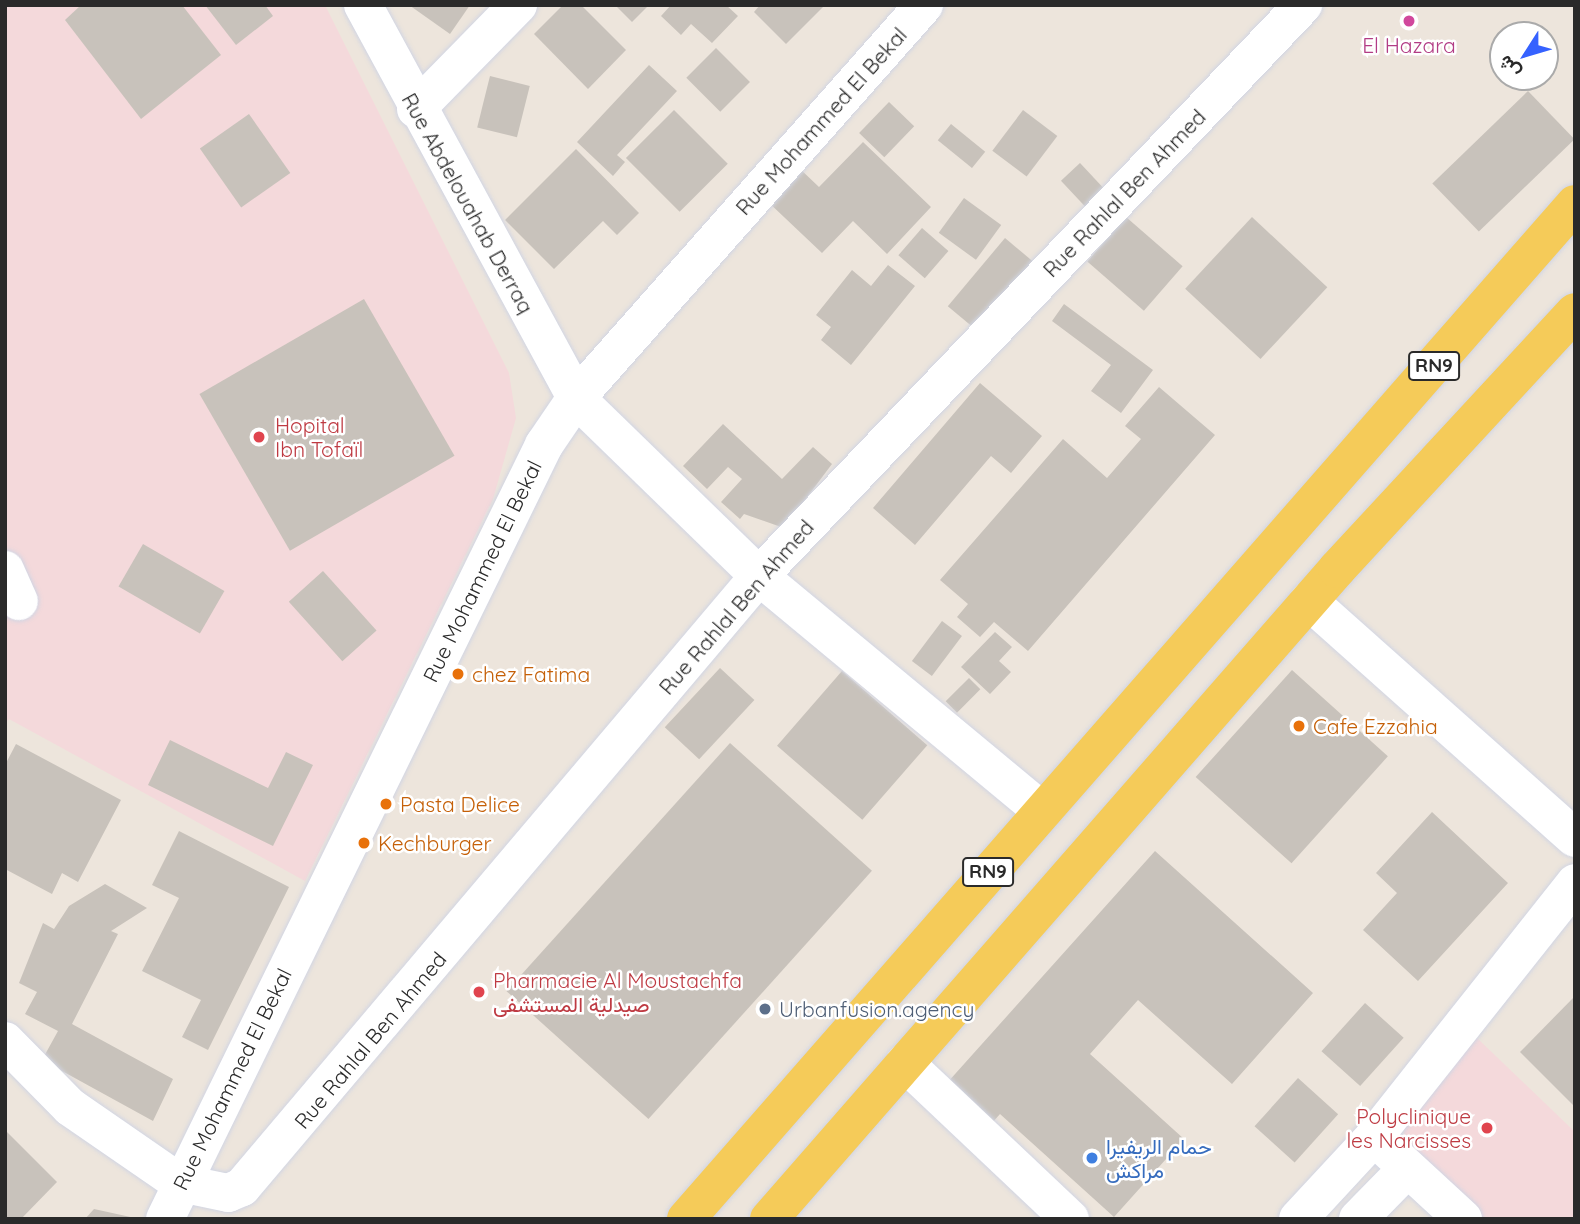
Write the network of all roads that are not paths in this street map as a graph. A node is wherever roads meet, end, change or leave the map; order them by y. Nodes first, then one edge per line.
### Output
1 (363, 5) edge
2 (518, 5) edge
3 (924, 5) edge
4 (1303, 5) edge
5 (416, 109) junction
6 (1575, 204) edge
7 (1575, 313) edge
8 (576, 398) junction
9 (759, 576) junction
10 (1309, 601) junction
11 (1041, 810) junction
12 (1575, 838) edge
13 (1575, 883) edge
14 (5, 1041) edge
15 (905, 1063) junction
16 (1374, 1137) junction
17 (1407, 1169) junction
18 (180, 1183) junction
19 (164, 1219) edge
20 (686, 1219) edge
21 (769, 1219) edge
22 (1070, 1219) edge
23 (1298, 1219) edge
24 (1359, 1219) edge
25 (1463, 1219) edge

1 - 5 street, Rue Abdelouahab Derraq
2 - 5 street
3 - 8 street, Rue Mohammed El Bekal
4 - 9 street, Rue Rahlal Ben Ahmed
5 - 8 street, Rue Abdelouahab Derraq
6 - 11 main road, RN9
7 - 10 main road
8 - 9 street, Rue Abdelouahab Derraq
8 - 18 street, Rue Mohammed El Bekal
9 - 11 street, Rue Abdelouahab Derraq
9 - 18 street, Rue Rahlal Ben Ahmed
10 - 12 street
10 - 15 main road
11 - 20 main road, RN9
13 - 16 street
14 - 18 street
15 - 21 main road
15 - 22 street
16 - 17 street
16 - 23 street
17 - 24 street
17 - 25 street
18 - 19 street, Rue Mohammed El Bekal

